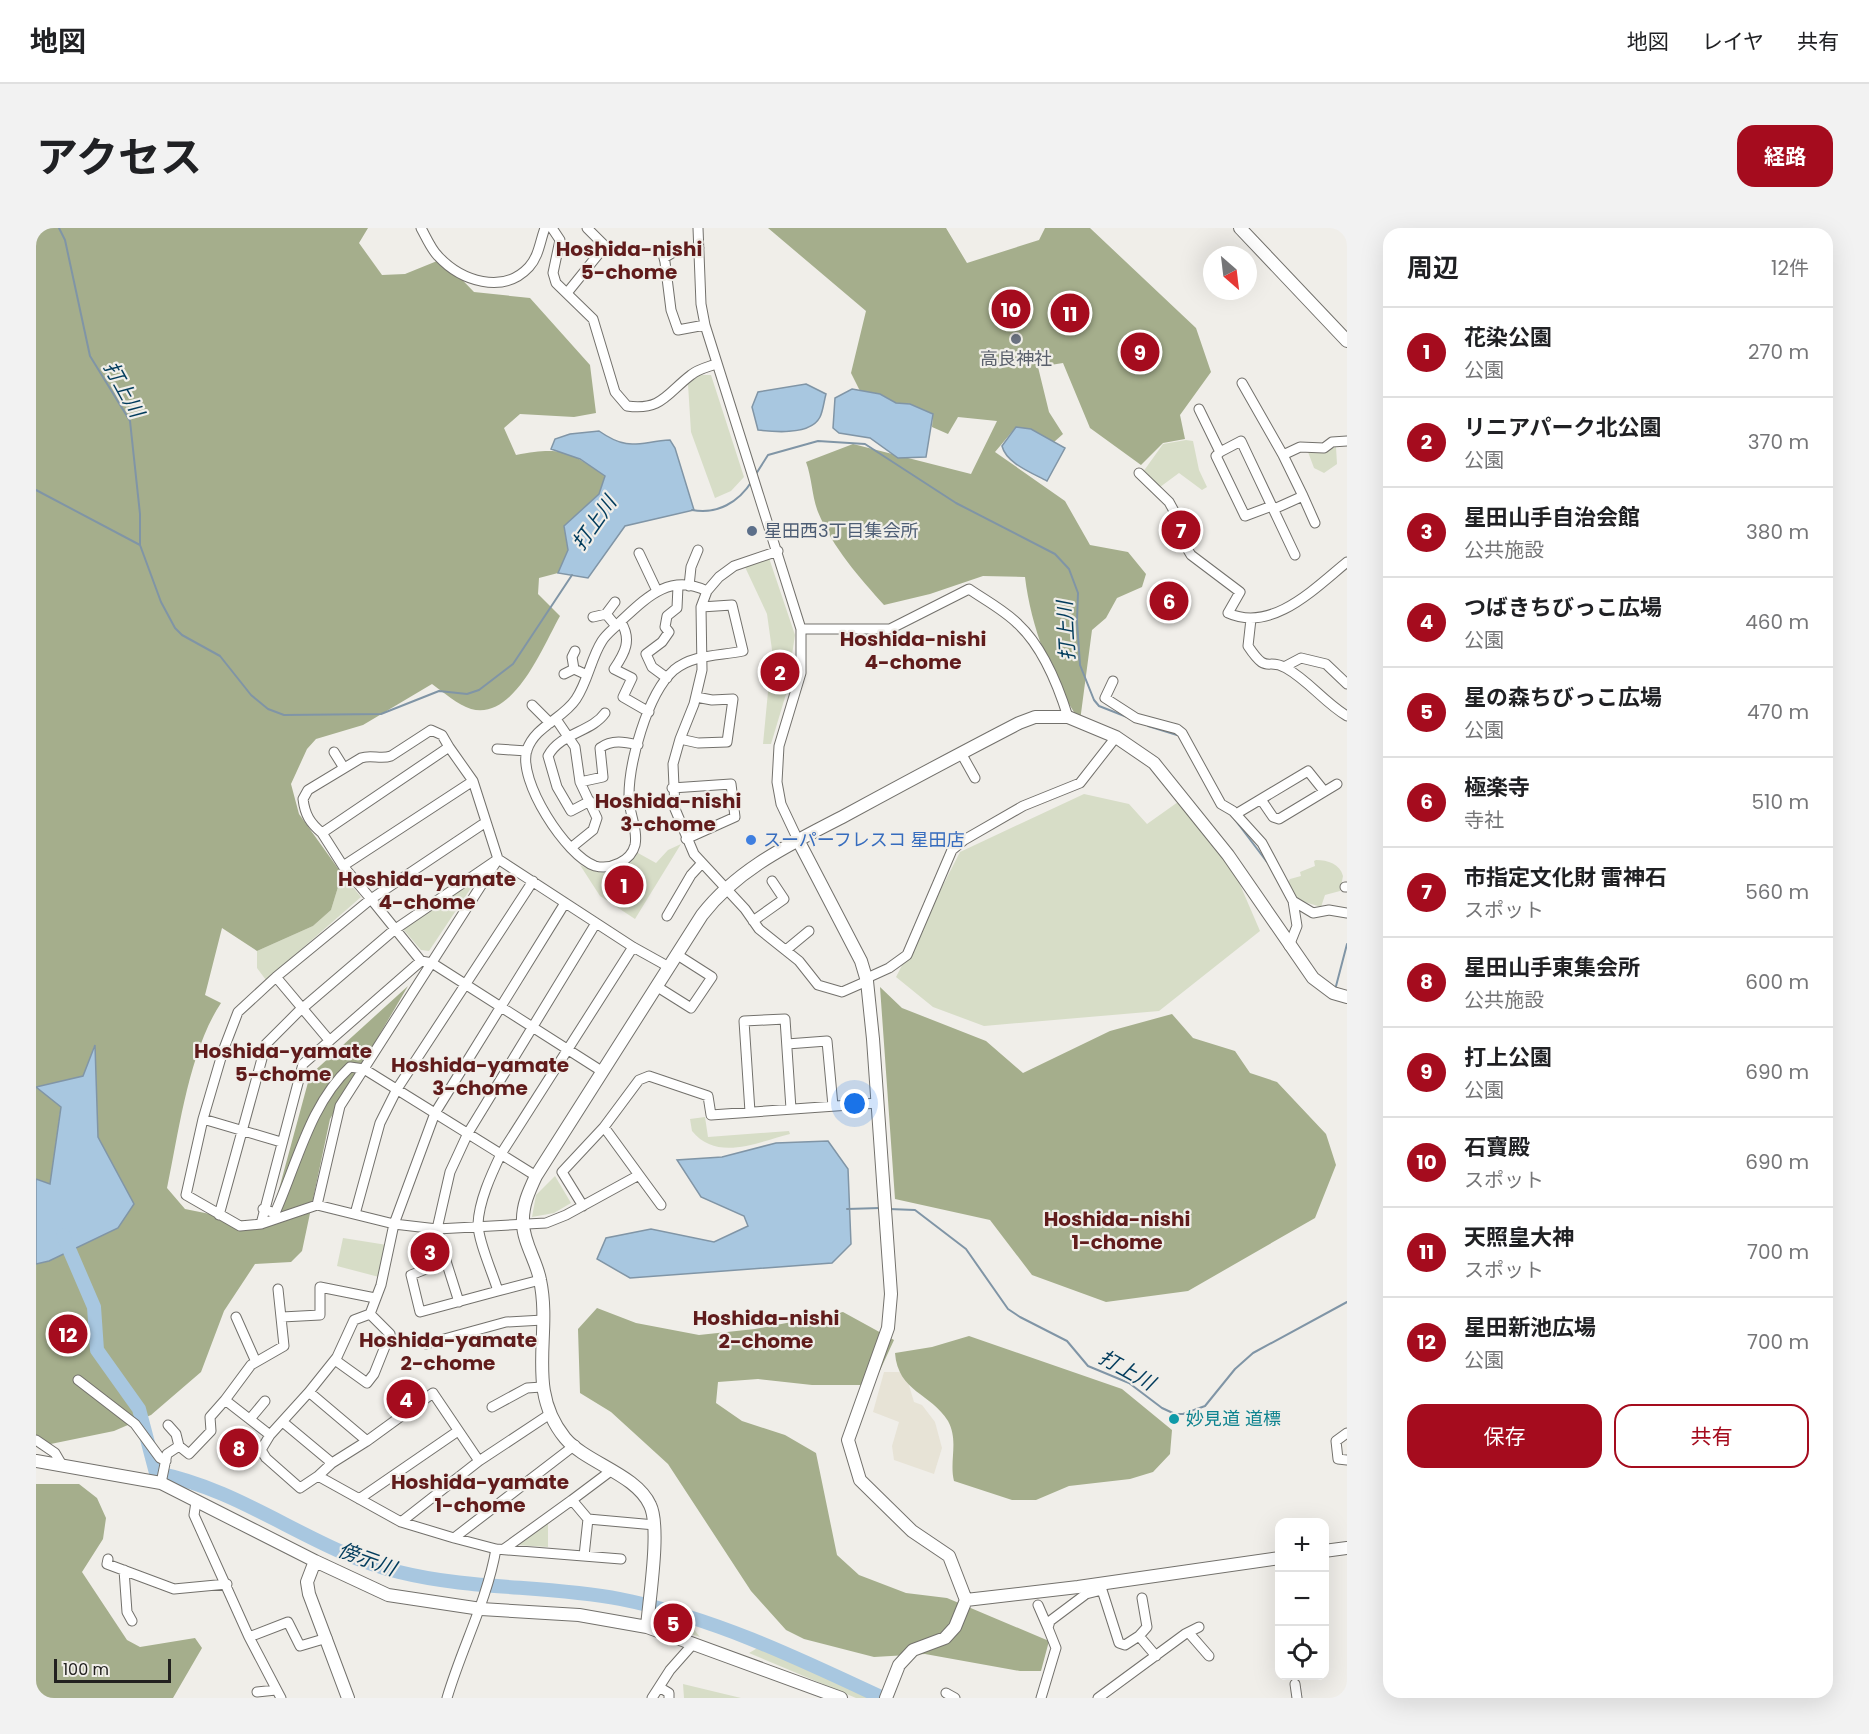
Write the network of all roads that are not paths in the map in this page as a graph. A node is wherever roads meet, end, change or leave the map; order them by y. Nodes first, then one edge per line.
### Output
1 (421, 228) edge
2 (545, 228) edge
3 (552, 228) edge
4 (587, 228) edge
5 (698, 228) edge
6 (1240, 228) edge
7 (699, 248) junction
8 (567, 293) junction
9 (705, 325) junction
10 (1347, 341) edge
11 (717, 364) junction
12 (1242, 383) dead end
13 (1199, 409) dead end
14 (1347, 441) edge
15 (1220, 452) junction
16 (1283, 455) junction
17 (1139, 473) dead end
18 (1303, 496) junction
19 (1273, 508) junction
20 (1315, 523) dead end
21 (698, 550) dead end
22 (778, 551) junction
23 (639, 553) dead end
24 (1295, 555) dead end
25 (1347, 562) edge
26 (678, 586) junction
27 (689, 586) junction
28 (657, 591) junction
29 (707, 591) junction
30 (615, 602) dead end
31 (701, 607) junction
32 (606, 614) junction
33 (593, 617) dead end
34 (1251, 619) junction
35 (618, 624) junction
36 (801, 629) junction
37 (575, 651) dead end
38 (703, 657) junction
39 (1284, 667) junction
40 (574, 669) junction
41 (564, 674) dead end
42 (587, 675) junction
43 (667, 678) junction
44 (1113, 681) dead end
45 (1347, 684) edge
46 (696, 697) junction
47 (532, 705) dead end
48 (1346, 711) edge
49 (605, 712) dead end
50 (649, 712) junction
51 (1068, 717) junction
52 (553, 721) junction
53 (570, 737) junction
54 (1116, 737) junction
55 (680, 739) junction
56 (638, 745) junction
57 (449, 747) junction
58 (497, 749) dead end
59 (526, 751) junction
60 (334, 752) dead end
61 (961, 753) junction
62 (344, 768) junction
63 (975, 778) dead end
64 (473, 781) junction
65 (580, 782) junction
66 (1337, 784) dead end
67 (672, 788) junction
68 (1324, 791) junction
69 (590, 801) junction
70 (1262, 801) junction
71 (1236, 814) junction
72 (486, 822) junction
73 (322, 833) junction
74 (686, 839) junction
75 (798, 840) junction
76 (572, 847) junction
77 (498, 859) junction
78 (702, 863) junction
79 (343, 866) junction
80 (532, 881) junction
81 (772, 881) dead end
82 (726, 887) junction
83 (371, 899) junction
84 (1293, 901) junction
85 (565, 903) junction
86 (1347, 913) edge
87 (667, 916) dead end
88 (753, 921) junction
89 (596, 923) junction
90 (394, 930) junction
91 (809, 931) dead end
92 (633, 946) junction
93 (1289, 946) junction
94 (786, 950) junction
95 (676, 954) junction
96 (421, 961) junction
97 (432, 963) junction
98 (669, 967) junction
99 (276, 976) junction
100 (867, 979) junction
101 (465, 985) junction
102 (656, 986) junction
103 (1347, 997) edge
104 (303, 1008) junction
105 (501, 1008) junction
106 (533, 1027) junction
107 (329, 1040) junction
108 (787, 1044) junction
109 (568, 1050) junction
110 (364, 1069) junction
111 (603, 1072) junction
112 (397, 1089) junction
113 (878, 1103) junction
114 (833, 1106) junction
115 (792, 1109) junction
116 (750, 1112) junction
117 (435, 1113) junction
118 (203, 1119) junction
119 (604, 1127) junction
120 (242, 1129) junction
121 (468, 1133) junction
122 (281, 1142) junction
123 (501, 1154) junction
124 (639, 1175) junction
125 (536, 1176) junction
126 (317, 1204) junction
127 (661, 1205) dead end
128 (583, 1206) junction
129 (263, 1209) junction
130 (356, 1214) junction
131 (219, 1215) junction
132 (261, 1224) junction
133 (394, 1224) junction
134 (522, 1225) junction
135 (478, 1227) junction
136 (437, 1229) junction
137 (446, 1261) junction
138 (540, 1280) junction
139 (278, 1289) dead end
140 (498, 1291) junction
141 (375, 1298) junction
142 (459, 1302) junction
143 (370, 1314) junction
144 (236, 1317) dead end
145 (282, 1317) junction
146 (543, 1320) junction
147 (426, 1344) dead end
148 (335, 1360) junction
149 (256, 1362) junction
150 (78, 1380) dead end
151 (542, 1386) junction
152 (309, 1392) junction
153 (225, 1400) junction
154 (265, 1401) dead end
155 (492, 1407) dead end
156 (550, 1414) junction
157 (250, 1419) junction
158 (284, 1423) junction
159 (168, 1425) dead end
160 (458, 1431) junction
161 (1347, 1433) edge
162 (270, 1435) junction
163 (36, 1440) edge
164 (366, 1441) junction
165 (575, 1445) junction
166 (179, 1446) junction
167 (189, 1454) junction
168 (1347, 1460) edge
169 (36, 1461) edge
170 (197, 1461) dead end
171 (479, 1461) junction
172 (332, 1463) junction
173 (165, 1464) junction
174 (62, 1466) junction
175 (612, 1470) junction
176 (318, 1476) junction
177 (162, 1480) junction
178 (359, 1499) junction
179 (572, 1500) junction
180 (196, 1502) junction
181 (588, 1519) junction
182 (401, 1522) junction
183 (655, 1525) junction
184 (454, 1538) junction
185 (1347, 1548) edge
186 (500, 1549) junction
187 (1329, 1550) edge
188 (584, 1556) junction
189 (108, 1559) dead end
190 (621, 1559) dead end
191 (1275, 1559) edge
192 (315, 1561) junction
193 (124, 1570) junction
194 (226, 1584) junction
195 (1101, 1587) junction
196 (1142, 1598) dead end
197 (966, 1600) junction
198 (483, 1604) junction
199 (1038, 1605) dead end
200 (132, 1621) dead end
201 (647, 1627) junction
202 (1199, 1627) dead end
203 (1048, 1628) junction
204 (1188, 1633) junction
205 (1139, 1636) junction
206 (249, 1637) junction
207 (327, 1638) junction
208 (693, 1644) junction
209 (1155, 1656) junction
210 (1209, 1656) dead end
211 (1295, 1684) dead end
212 (659, 1687) junction
213 (257, 1692) dead end
214 (946, 1693) dead end
215 (279, 1694) edge
216 (1110, 1695) edge
217 (887, 1696) edge
218 (348, 1698) edge
219 (447, 1698) edge
220 (652, 1698) edge
221 (669, 1698) edge
222 (841, 1698) edge
223 (956, 1698) edge
224 (1041, 1698) edge
225 (1098, 1698) edge
226 (1297, 1698) edge

1 - 2 street
3 - 8 street
4 - 8 street
5 - 7 street
6 - 10 street
7 - 9 street
7 - 9 street
8 - 11 street
9 - 11 street
11 - 22 street
12 - 16 street
13 - 15 street
14 - 16 street
15 - 19 street
15 - 19 street
16 - 18 street
17 - 34 street
18 - 19 street
18 - 20 street
19 - 24 street
21 - 27 street
22 - 29 street
22 - 36 street
23 - 28 street
25 - 34 street
26 - 27 street
26 - 28 street
26 - 43 street
27 - 29 street
28 - 35 street
29 - 31 street
30 - 32 street
31 - 38 street
31 - 38 street
32 - 33 street
32 - 35 street
34 - 39 street
35 - 42 street
35 - 50 street
36 - 51 street
36 - 75 street
37 - 40 street
38 - 43 street
38 - 46 street
39 - 45 street
39 - 48 street
40 - 41 street
40 - 42 street
42 - 52 street
43 - 50 street
44 - 71 street
46 - 55 street
46 - 55 street
47 - 52 street
49 - 53 street
50 - 56 street
51 - 54 street
51 - 61 street
52 - 53 street
52 - 59 street
53 - 65 street
53 - 69 street
54 - 93 street
54 - 100 street
55 - 67 street
56 - 65 street
56 - 76 street
57 - 62 street
57 - 64 street
57 - 73 street
58 - 59 street
59 - 76 street
60 - 62 street
61 - 63 street
61 - 75 street
62 - 73 street
64 - 72 street
64 - 79 street
65 - 69 street
66 - 68 street
67 - 74 street
67 - 74 street
68 - 70 street
68 - 70 street
69 - 76 street
70 - 71 street
71 - 84 street
72 - 77 street
72 - 83 street
73 - 79 street
74 - 78 street
75 - 82 street
75 - 100 street
77 - 80 street
77 - 90 street
77 - 97 street
78 - 82 street
78 - 87 street
79 - 83 street
80 - 85 street
80 - 101 street
81 - 88 street
82 - 88 street
82 - 95 street
83 - 90 street
83 - 99 street
84 - 86 street
84 - 93 street
85 - 89 street
85 - 105 street
88 - 94 street
89 - 92 street
89 - 106 street
90 - 96 street
90 - 104 street
91 - 94 street
92 - 98 street
92 - 109 street
93 - 103 street
94 - 100 street
95 - 98 street
95 - 102 street
96 - 97 street
96 - 107 street
97 - 101 street
97 - 110 street
98 - 102 street
99 - 104 street
99 - 118 street
100 - 113 street
101 - 105 street
101 - 112 street
102 - 111 street
104 - 107 street
104 - 120 street
105 - 106 street
105 - 117 street
106 - 109 street
106 - 121 street
107 - 122 street
108 - 114 street
108 - 115 street
108 - 116 street
109 - 111 street
109 - 123 street
110 - 112 street
110 - 126 street
110 - 129 street
111 - 125 street
112 - 117 street
112 - 130 street
113 - 114 street
113 - 197 street
114 - 115 street
115 - 116 street
116 - 119 street
117 - 121 street
117 - 133 street
118 - 120 street
118 - 131 street
119 - 124 street
119 - 128 street
120 - 122 street
120 - 131 street
121 - 123 street
121 - 136 street
122 - 129 street
123 - 125 street
123 - 135 street
124 - 127 street
124 - 128 street
125 - 134 street
126 - 130 street
126 - 132 street
128 - 134 street
129 - 132 street
130 - 133 street
131 - 132 street
133 - 136 street
133 - 141 street
134 - 135 street
134 - 138 street
135 - 136 street
135 - 140 street
136 - 137 street
137 - 142 street
137 - 142 street
138 - 140 street
138 - 146 street
139 - 145 street
140 - 142 street
141 - 143 street
141 - 145 street
143 - 148 street
143 - 148 street
144 - 149 street
145 - 149 street
146 - 147 street
146 - 151 street
148 - 152 street
149 - 153 street
150 - 173 street
151 - 155 street
151 - 156 street
152 - 158 street
152 - 164 street
153 - 157 street
153 - 167 street
154 - 157 street
156 - 165 street
156 - 171 street
157 - 162 street
158 - 162 street
158 - 172 street
159 - 166 street
160 - 164 street
160 - 171 street
160 - 178 street
161 - 168 street
162 - 176 street
163 - 174 street
164 - 172 street
165 - 175 street
165 - 184 street
166 - 167 street
166 - 173 street
167 - 170 street
169 - 174 street
171 - 182 street
172 - 176 street
173 - 177 street
174 - 177 street
175 - 179 street
175 - 183 street
176 - 178 street
177 - 180 street
178 - 182 street
179 - 181 street
179 - 186 street
180 - 192 street
180 - 194 street
181 - 183 street
181 - 188 street
182 - 184 street
183 - 201 street
184 - 186 street
185 - 187 street
186 - 188 street
186 - 198 street
188 - 190 street
189 - 193 street
191 - 195 street
192 - 198 street
192 - 207 street
193 - 194 street
193 - 200 street
194 - 206 street
195 - 197 street
195 - 203 street
195 - 205 street
196 - 205 street
197 - 217 street
198 - 201 street
198 - 219 street
199 - 203 street
201 - 208 street
202 - 204 street
203 - 224 street
204 - 209 street
204 - 210 street
205 - 209 street
206 - 207 street
206 - 215 street
207 - 218 street
208 - 212 street
208 - 222 street
209 - 216 street
211 - 226 street
212 - 220 street
212 - 221 street
213 - 215 street
214 - 223 street
216 - 225 street

